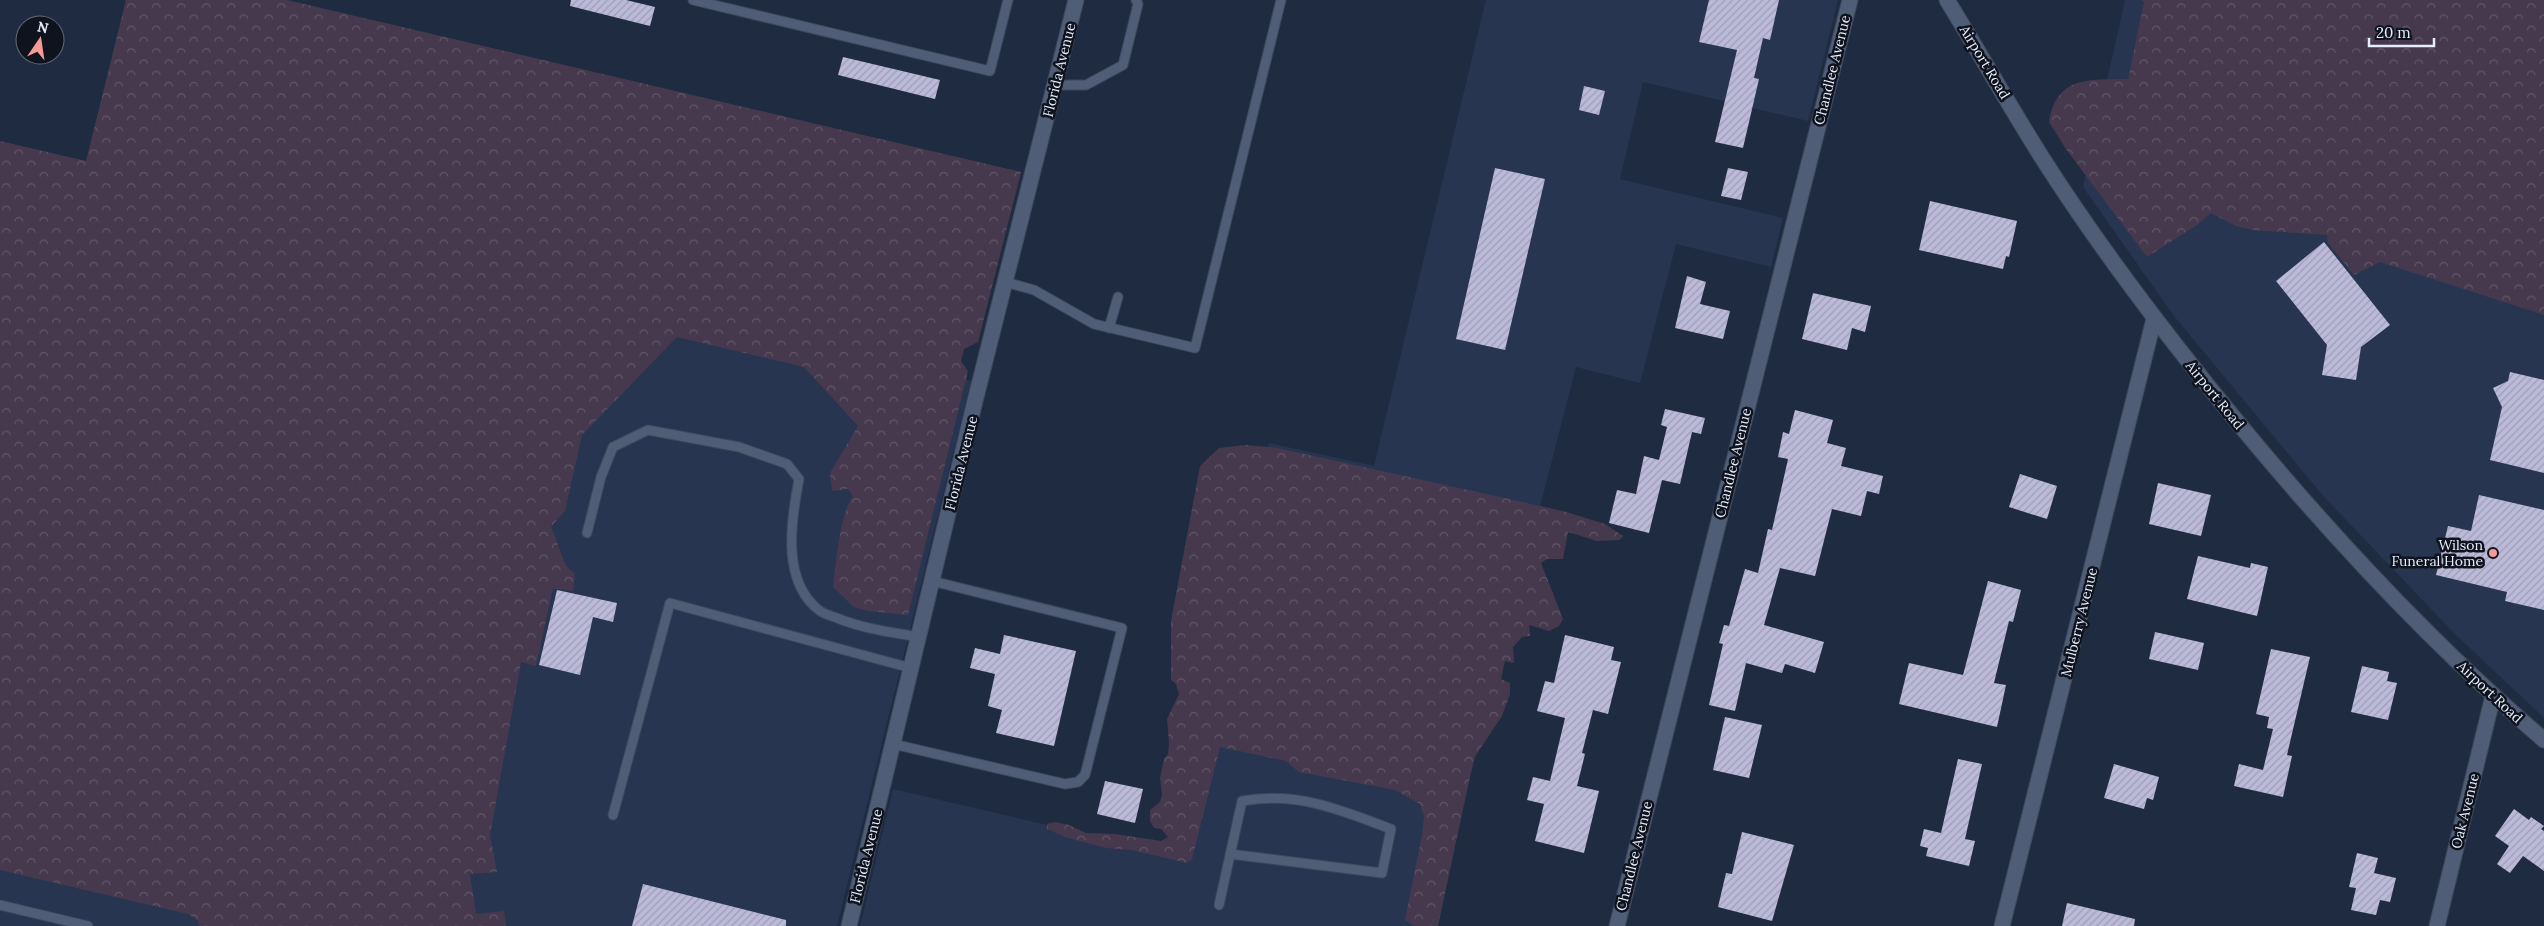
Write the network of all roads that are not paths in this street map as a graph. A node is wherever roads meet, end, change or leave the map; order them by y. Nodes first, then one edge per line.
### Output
1 (693, 0) edge
2 (1008, 0) edge
3 (1076, 0) edge
4 (1136, 0) edge
5 (1281, 0) edge
6 (1850, 0) edge
7 (1947, 0) edge
8 (1055, 85) junction
9 (1005, 282) junction
10 (1118, 297) dead end
11 (2154, 318) junction
12 (1109, 328) junction
13 (587, 532) dead end
14 (932, 581) junction
15 (918, 637) junction
16 (911, 668) junction
17 (2493, 696) junction
18 (2544, 740) edge
19 (893, 744) junction
20 (613, 815) dead end
21 (1230, 854) junction
22 (0, 905) edge
23 (1219, 905) dead end
24 (88, 926) edge
25 (849, 926) edge
26 (1617, 926) edge
27 (2002, 926) edge
28 (2437, 926) edge

1 - 2 lane
3 - 8 street, Florida Avenue
4 - 8 lane
5 - 12 lane
6 - 26 street, Chandlee Avenue
7 - 11 street, Airport Road
8 - 9 street, Florida Avenue
9 - 12 lane
9 - 14 street, Florida Avenue
10 - 12 lane
11 - 17 street, Airport Road
11 - 27 street, Mulberry Avenue
13 - 15 lane
14 - 15 street, Florida Avenue
14 - 19 lane
15 - 16 street, Florida Avenue
16 - 19 street, Florida Avenue
16 - 20 lane
17 - 18 street, Airport Road
17 - 28 street, Oak Avenue
19 - 25 street, Florida Avenue
21 - 21 lane
21 - 23 lane
22 - 24 lane

